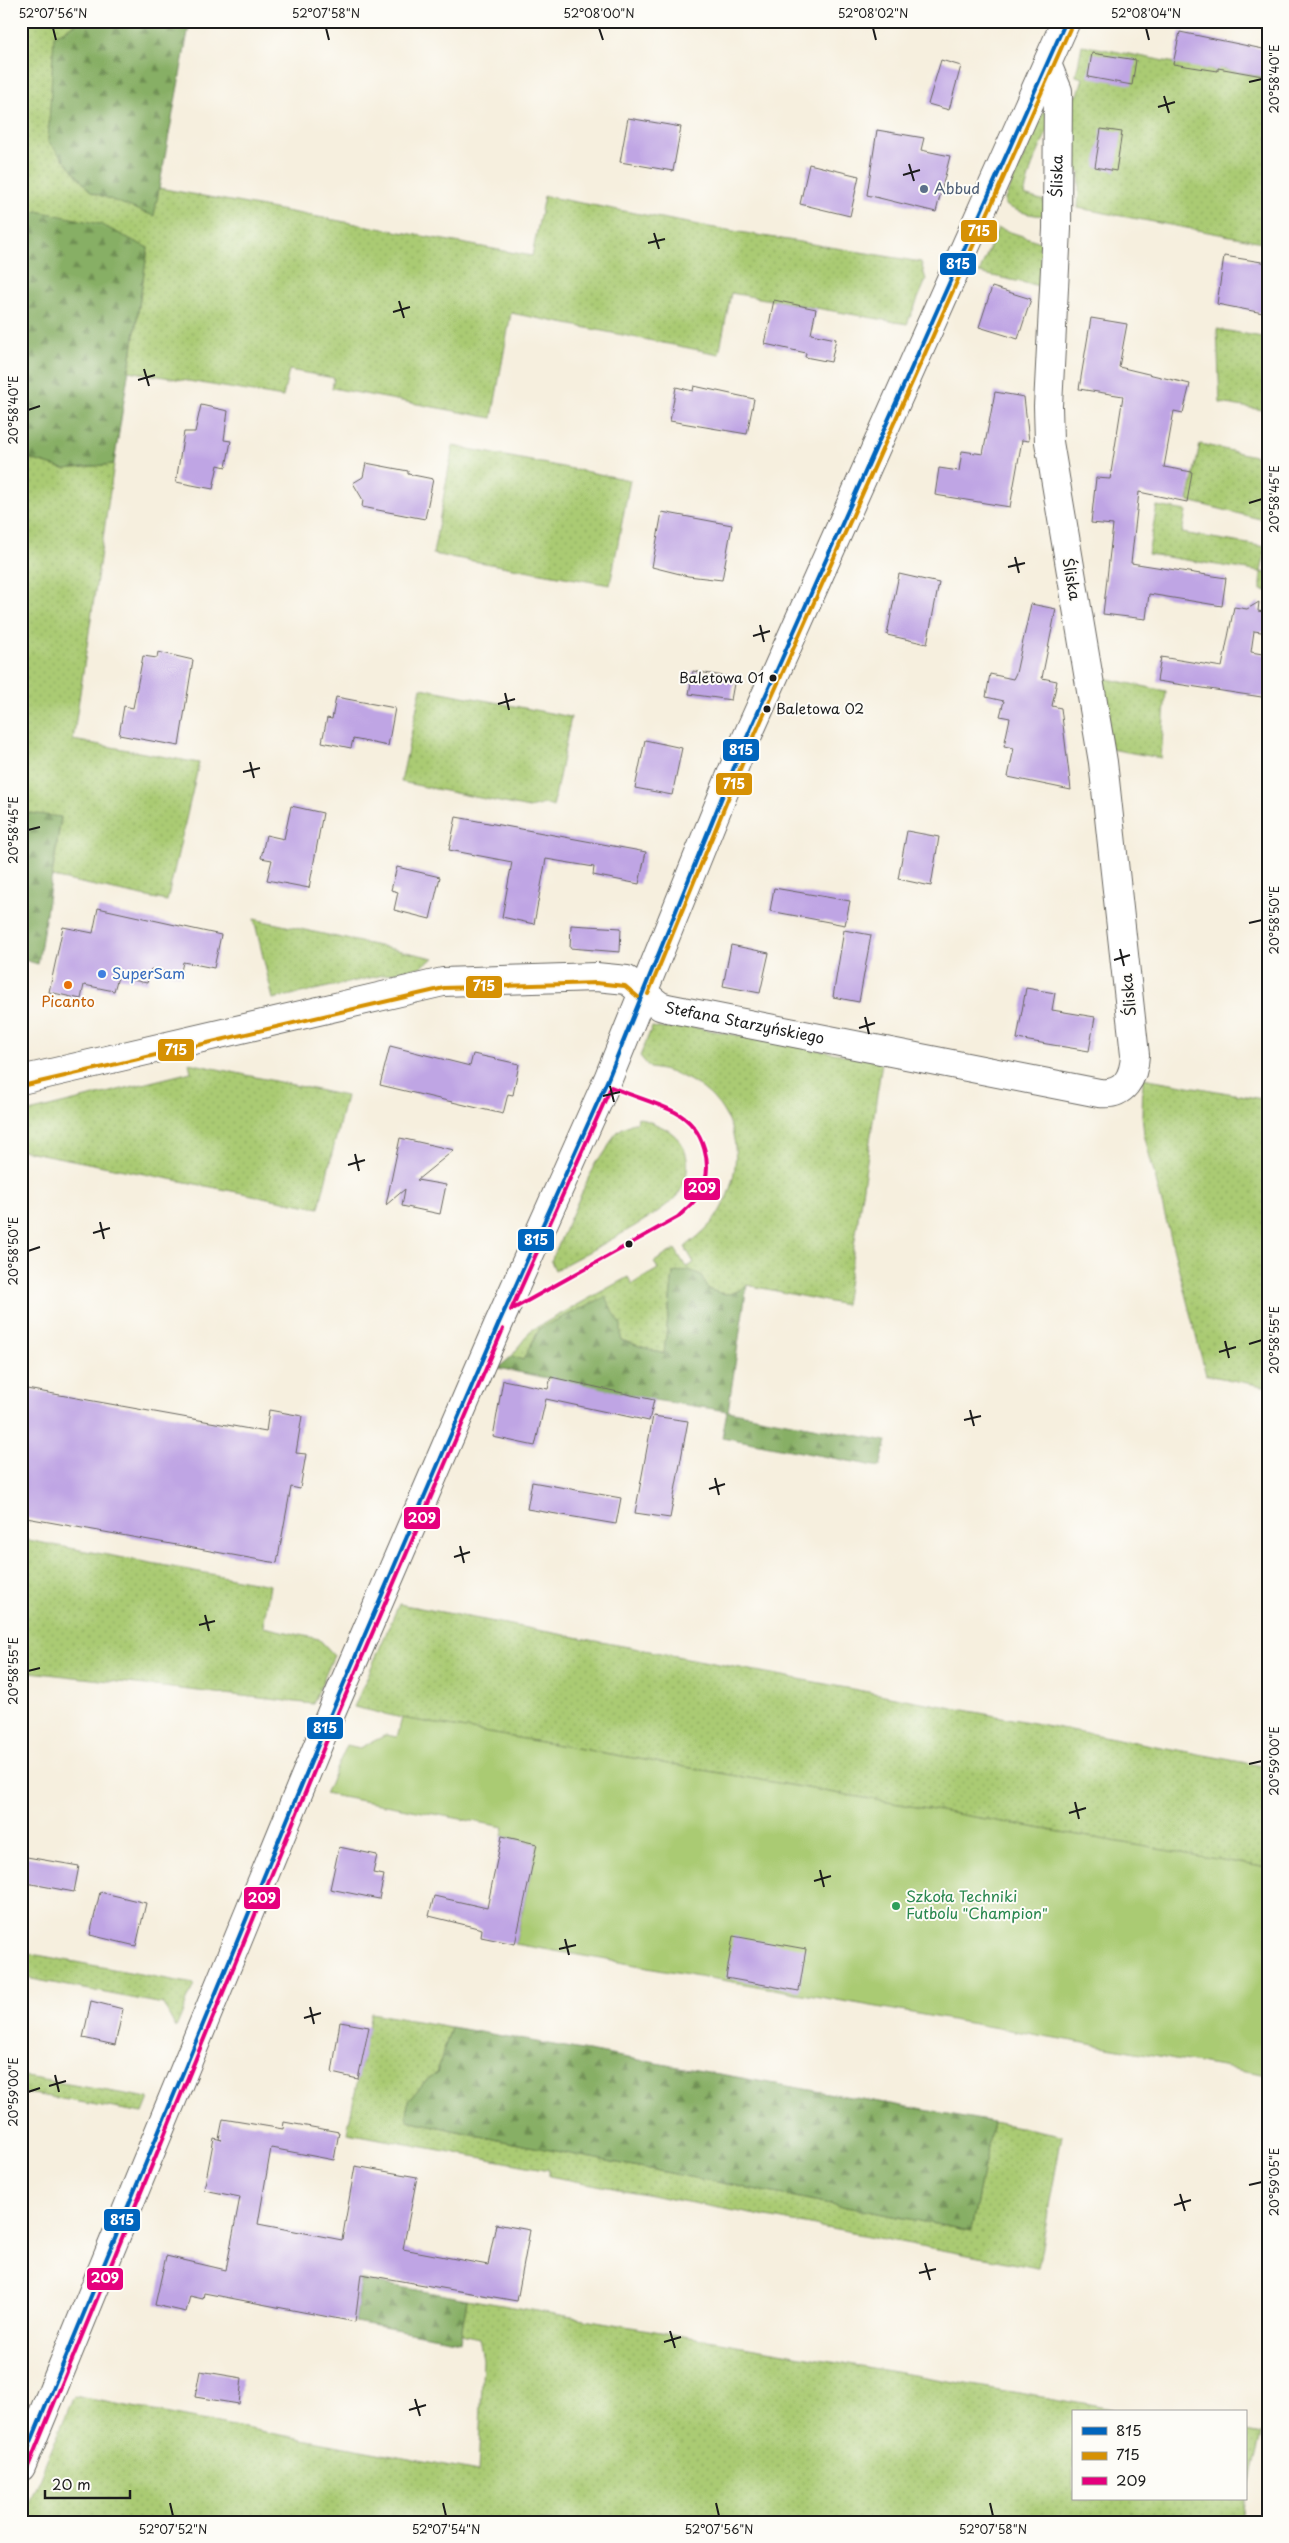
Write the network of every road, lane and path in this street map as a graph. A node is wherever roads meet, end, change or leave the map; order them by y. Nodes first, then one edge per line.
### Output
1 (1066, 21) edge
2 (1046, 64) junction
3 (642, 992) junction
4 (21, 1080) edge
5 (1121, 1090) joint
6 (21, 2467) edge

1 - 2 street
2 - 3 street
2 - 5 street, Śliska
3 - 4 street, Stefana Starzyńskiego
3 - 5 street, Stefana Starzyńskiego
3 - 6 street

